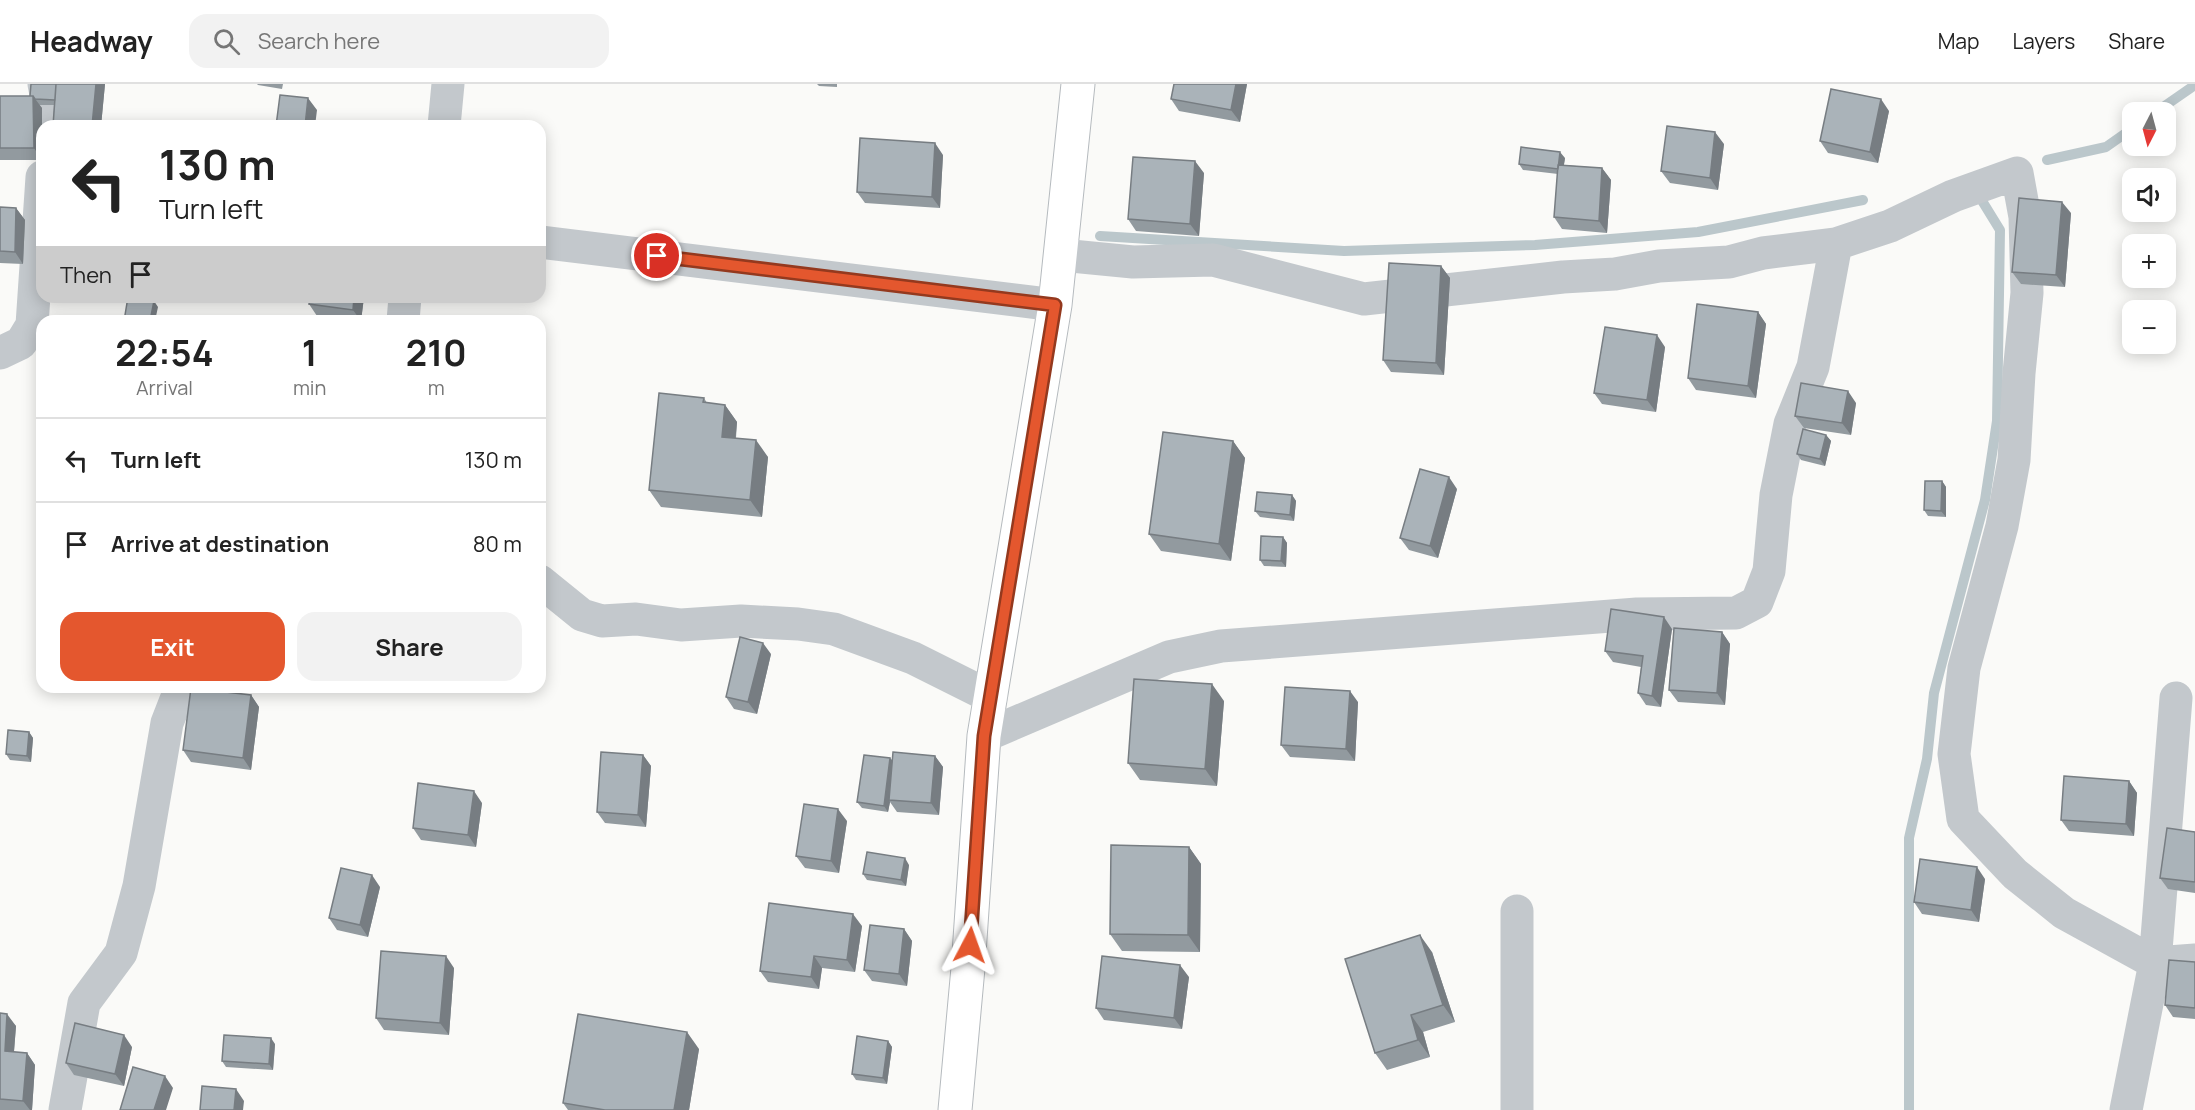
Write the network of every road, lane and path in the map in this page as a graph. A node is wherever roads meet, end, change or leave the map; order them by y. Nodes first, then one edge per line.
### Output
1 (44, 84) edge
2 (448, 84) edge
3 (1078, 84) edge
4 (45, 120) edge
5 (445, 120) edge
6 (546, 243) edge
7 (1836, 244) junction
8 (1061, 255) junction
9 (36, 266) edge
10 (1055, 305) junction
11 (0, 353) edge
12 (546, 586) edge
13 (179, 693) edge
14 (991, 697) junction
15 (2176, 698) dead end
16 (984, 736) junction
17 (1517, 911) dead end
18 (2195, 960) edge
19 (2155, 963) junction
20 (65, 1110) edge
21 (955, 1110) edge
22 (1517, 1110) edge
23 (2126, 1110) edge

1 - 4 street
2 - 5 street
3 - 8 main road
6 - 10 street
7 - 8 street
7 - 16 street
7 - 19 street
8 - 10 main road
9 - 11 street
10 - 14 main road
12 - 14 street
13 - 20 street
14 - 16 main road
15 - 19 street
16 - 21 main road
17 - 22 street
18 - 19 street
19 - 23 street

